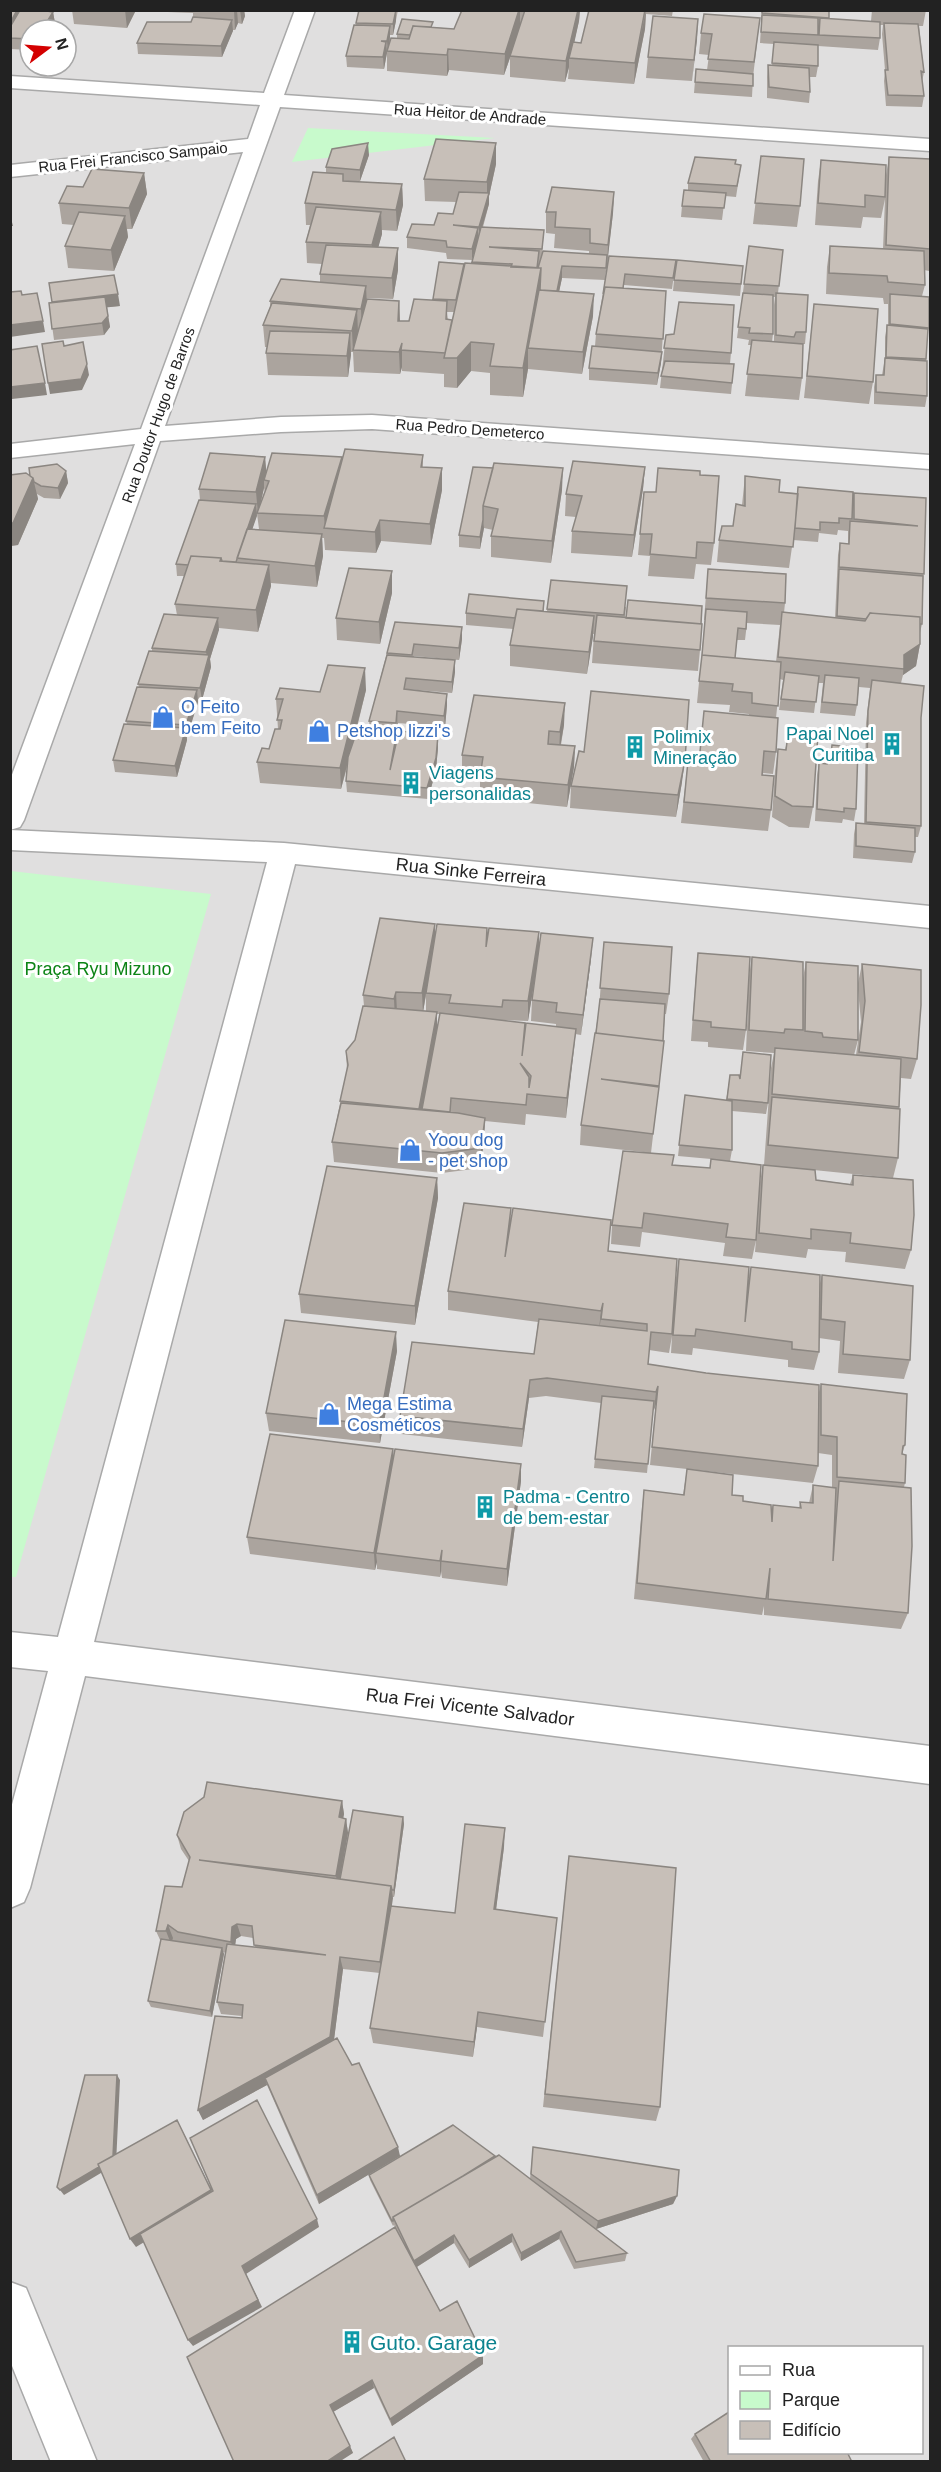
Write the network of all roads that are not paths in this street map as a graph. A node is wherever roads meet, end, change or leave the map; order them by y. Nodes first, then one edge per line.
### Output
1 (306, 10) edge
2 (10, 82) edge
3 (273, 100) junction
4 (256, 144) junction
5 (930, 145) edge
6 (10, 171) edge
7 (151, 433) junction
8 (10, 451) edge
9 (930, 462) edge
10 (10, 820) edge
11 (10, 840) edge
12 (284, 853) junction
13 (930, 917) edge
14 (10, 1649) edge
15 (71, 1657) junction
16 (930, 1766) edge
17 (10, 1888) edge
18 (10, 2304) edge
19 (74, 2462) edge

1 - 3 street, Rua Doutor Hugo de Barros
2 - 3 street, Rua Heitor de Andrade
3 - 4 street, Rua Doutor Hugo de Barros
3 - 5 street, Rua Heitor de Andrade
4 - 6 street, Rua Frei Francisco Sampaio
4 - 7 street, Rua Doutor Hugo de Barros
7 - 8 street, Rua Pedro Demeterco
7 - 9 street, Rua Pedro Demeterco
7 - 10 street, Rua Doutor Hugo de Barros
11 - 12 street, Rua Sinke Ferreira
12 - 13 street, Rua Sinke Ferreira
12 - 15 street
14 - 15 street, Rua Frei Vicente Salvador
15 - 16 street, Rua Frei Vicente Salvador
15 - 17 street
18 - 19 street

